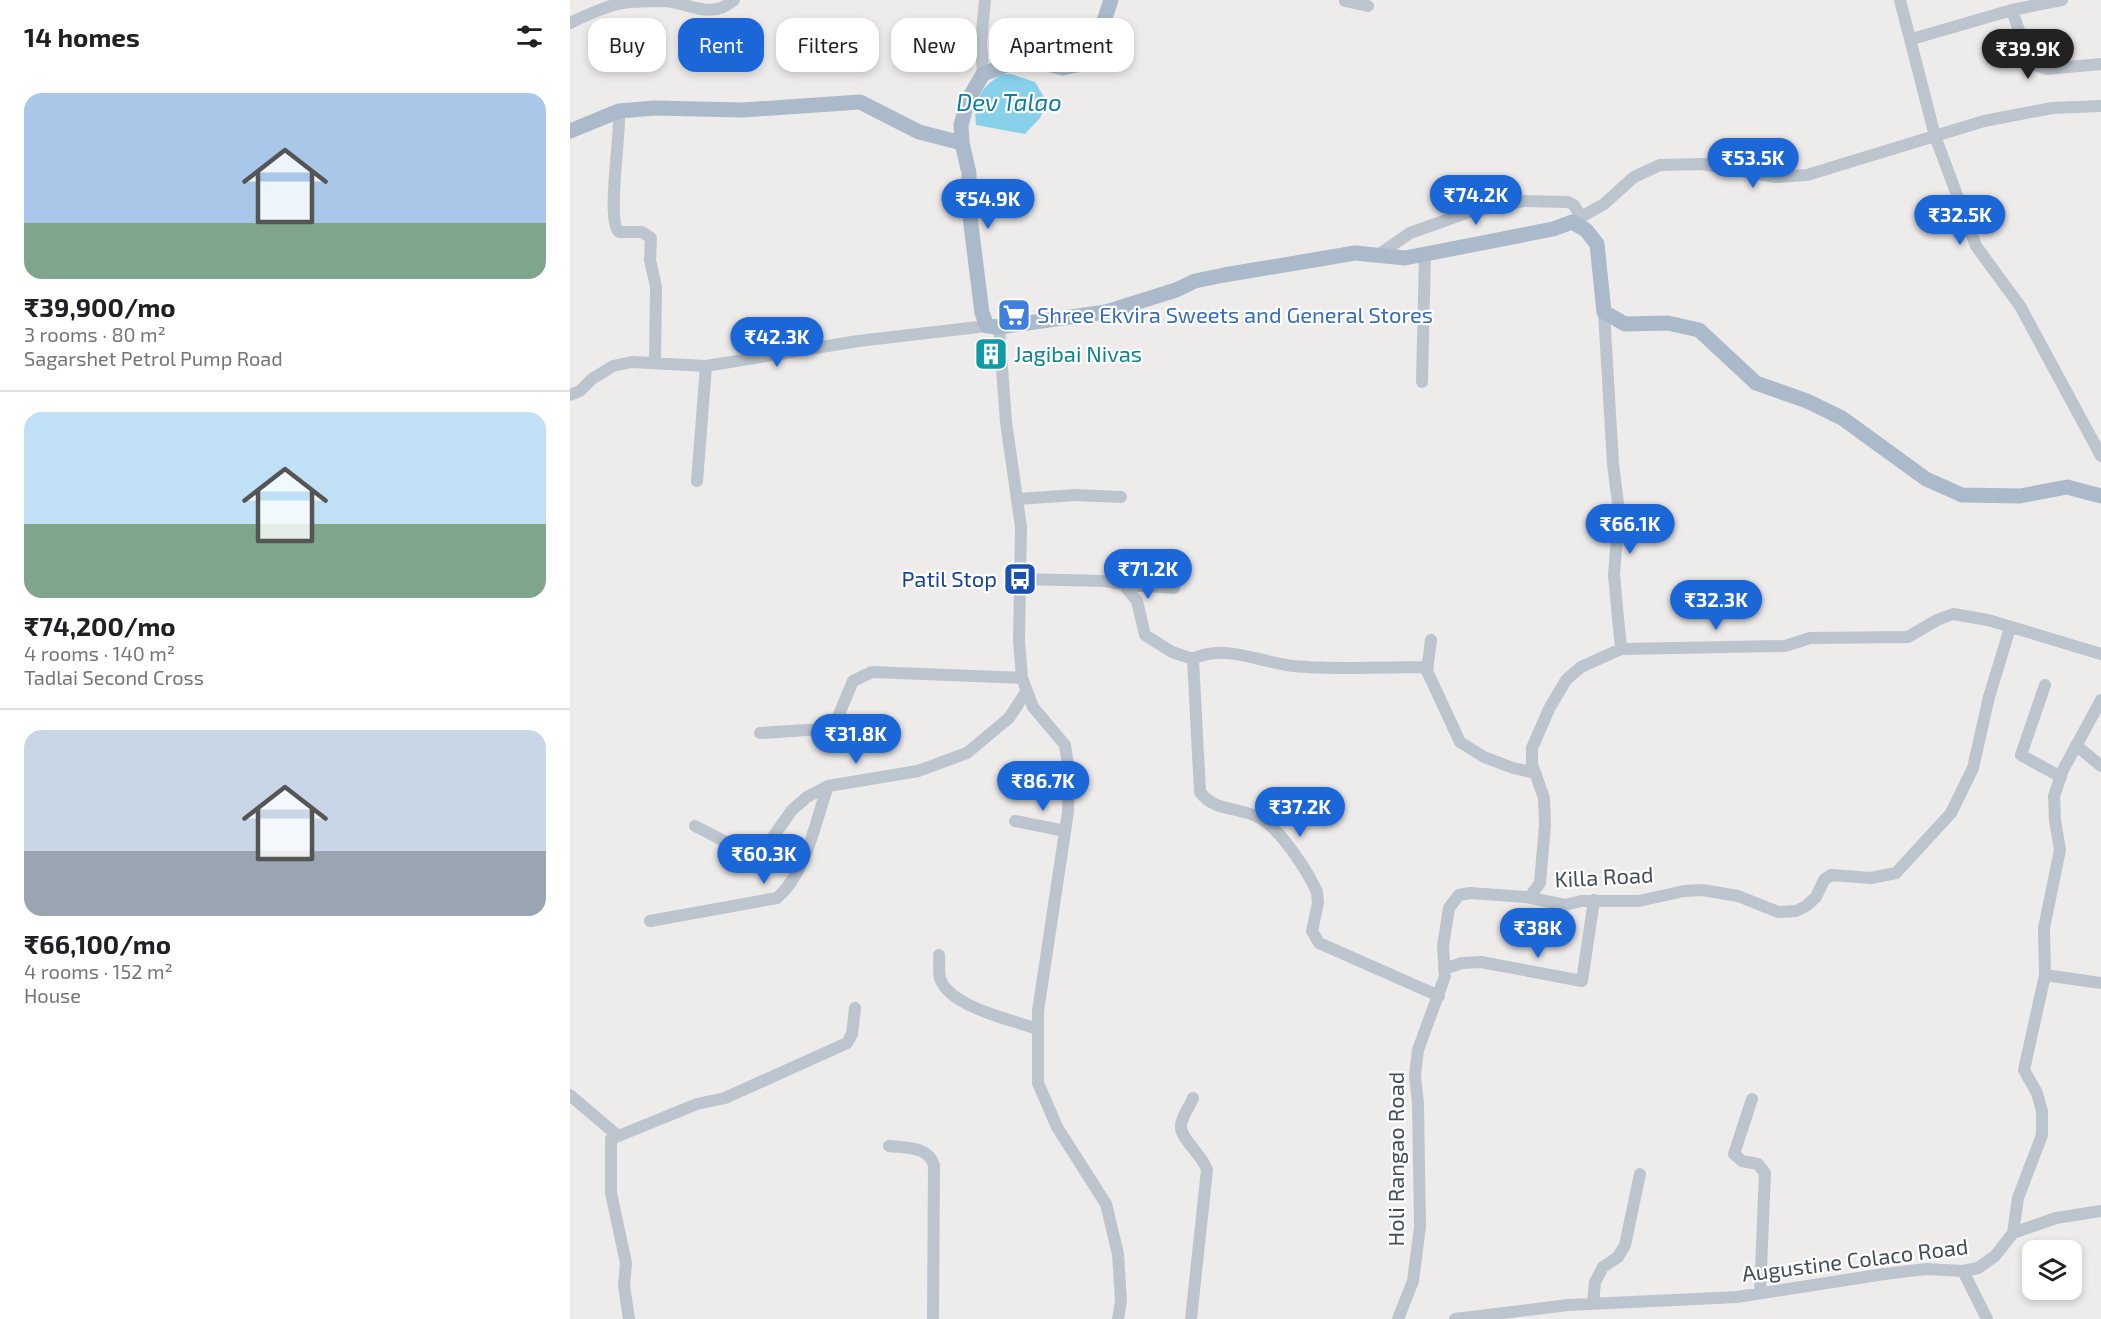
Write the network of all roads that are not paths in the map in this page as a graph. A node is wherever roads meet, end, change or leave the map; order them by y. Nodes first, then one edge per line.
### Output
1 (734, 0) edge
2 (985, 0) edge
3 (1111, 0) edge
4 (1900, 0) edge
5 (2062, 0) edge
6 (1345, 1) edge
7 (1368, 7) edge
8 (2012, 10) junction
9 (570, 23) edge
10 (1912, 39) junction
11 (2101, 64) edge
12 (983, 74) junction
13 (2101, 106) edge
14 (619, 111) junction
15 (570, 131) edge
16 (1935, 136) junction
17 (962, 143) junction
18 (1577, 220) junction
19 (1425, 254) junction
20 (1378, 255) junction
21 (1604, 312) junction
22 (993, 327) junction
23 (655, 362) junction
24 (706, 366) junction
25 (1422, 382) dead end
26 (570, 394) edge
27 (2101, 456) edge
28 (697, 482) dead end
29 (2101, 496) edge
30 (1121, 497) dead end
31 (1018, 499) junction
32 (1020, 579) junction
33 (1123, 584) junction
34 (1173, 588) dead end
35 (2010, 628) junction
36 (1431, 640) dead end
37 (1621, 650) junction
38 (2101, 654) edge
39 (1193, 659) junction
40 (1428, 667) junction
41 (1022, 678) junction
42 (2045, 685) dead end
43 (1026, 692) junction
44 (2101, 700) edge
45 (760, 733) dead end
46 (2076, 745) junction
47 (2101, 766) edge
48 (1535, 773) junction
49 (2061, 777) junction
50 (828, 786) junction
51 (1015, 821) dead end
52 (695, 826) dead end
53 (1065, 831) junction
54 (1529, 898) junction
55 (1594, 900) junction
56 (650, 921) dead end
57 (939, 955) dead end
58 (1444, 969) junction
59 (2045, 975) junction
60 (2101, 983) edge
61 (1439, 996) junction
62 (855, 1008) dead end
63 (1038, 1029) junction
64 (570, 1095) edge
65 (1193, 1098) dead end
66 (1752, 1100) dead end
67 (618, 1136) junction
68 (888, 1146) dead end
69 (1640, 1174) dead end
70 (2101, 1210) edge
71 (2013, 1233) junction
72 (1963, 1271) junction
73 (1760, 1293) junction
74 (1593, 1304) junction
75 (629, 1319) edge
76 (933, 1319) edge
77 (1118, 1319) edge
78 (1191, 1319) edge
79 (1398, 1319) edge
80 (1455, 1319) edge
81 (1987, 1319) edge

1 - 9 street
2 - 12 street
3 - 12 main road
4 - 10 street
5 - 8 street
6 - 7 street
8 - 10 street
8 - 11 street
10 - 16 street
12 - 17 main road
13 - 16 street
14 - 15 main road
14 - 17 main road
14 - 23 street
16 - 18 street
16 - 27 street
17 - 22 main road
18 - 19 main road
18 - 20 street
18 - 21 main road
19 - 20 main road
19 - 25 street
20 - 22 main road
21 - 29 main road
21 - 37 street
22 - 24 street
22 - 31 street
23 - 24 street
23 - 26 street
24 - 28 street
30 - 31 street
31 - 32 street
32 - 33 street
32 - 41 street
33 - 34 street
33 - 39 street
35 - 37 street, Killa Road
35 - 38 street, Killa Road
35 - 55 street, Killa Road
36 - 40 street
37 - 48 street, Killa Road
39 - 40 street
39 - 61 street
40 - 48 street
41 - 43 street
41 - 45 street
42 - 49 street
43 - 50 street
43 - 53 street
44 - 46 street
46 - 47 street
46 - 49 street
48 - 54 street, Killa Road
49 - 59 street
50 - 52 street
50 - 56 street
51 - 53 street
53 - 63 street
54 - 55 street, Killa Road
54 - 58 street, Holi Rangao Road
55 - 58 street
57 - 63 street
58 - 61 street, Holi Rangao Road
59 - 60 street
59 - 71 street
61 - 79 street, Holi Rangao Road
62 - 67 street
63 - 77 street
64 - 67 street
65 - 78 street
66 - 73 street
67 - 75 street
68 - 76 street
69 - 74 street
70 - 71 street
71 - 72 street, Augustine Colaco Road
72 - 73 street, Augustine Colaco Road
72 - 81 street
73 - 74 street, Augustine Colaco Road
74 - 80 street, Augustine Colaco Road

